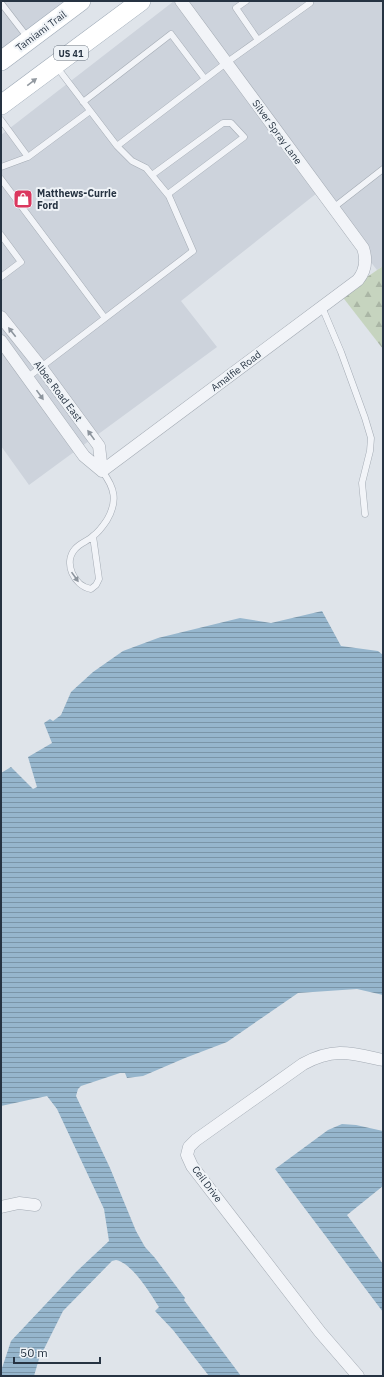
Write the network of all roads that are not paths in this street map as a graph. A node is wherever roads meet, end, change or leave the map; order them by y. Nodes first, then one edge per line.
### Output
1 (81, 1) edge
2 (141, 1) edge
3 (181, 1) edge
4 (246, 1) edge
5 (309, 1) edge
6 (1, 3) edge
7 (29, 40) junction
8 (258, 40) junction
9 (1, 60) edge
10 (226, 63) junction
11 (55, 65) junction
12 (205, 80) junction
13 (83, 102) junction
14 (1, 105) edge
15 (90, 111) junction
16 (1, 120) edge
17 (117, 146) junction
18 (28, 158) junction
19 (1, 167) edge
20 (383, 169) edge
21 (152, 175) junction
22 (1, 179) edge
23 (168, 194) junction
24 (333, 208) junction
25 (1, 235) edge
26 (365, 266) joint
27 (1, 277) edge
28 (322, 307) junction
29 (1, 317) edge
30 (105, 318) junction
31 (1, 341) edge
32 (41, 367) junction
33 (28, 377) junction
34 (102, 471) junction
35 (366, 514) dead end
36 (93, 536) junction
37 (383, 1060) edge
38 (35, 1205) dead end
39 (1, 1207) edge
40 (358, 1376) edge

1 - 7 main road, Tamiami Trail
2 - 11 main road, US 41
3 - 10 street, Silver Spray Lane
4 - 8 lane
5 - 8 lane
6 - 7 lane
7 - 9 main road, Tamiami Trail
8 - 10 lane
10 - 12 lane
10 - 24 street, Silver Spray Lane
11 - 13 lane
14 -> 11 main road, US 41
12 - 13 lane
12 - 17 lane
13 - 15 lane
15 - 17 lane
15 - 18 lane
16 - 18 lane
17 - 21 lane
18 - 19 lane
20 - 24 lane
21 - 23 lane
21 - 23 lane
22 - 30 lane
23 - 30 lane
24 - 26 street, Silver Spray Lane
25 - 27 lane
26 - 28 street, Amalfie Road
28 - 34 street, Amalfie Road
28 - 35 lane
32 -> 29 street, Albee Road East
30 - 32 lane
31 - 33 street, Albee Road East
32 - 33 lane
34 -> 32 street, Albee Road East
33 -> 34 street, Albee Road East
34 - 36 lane, Albee Road East
36 -> 36 lane, Albee Road East
37 - 40 street, Ceil Drive
38 - 39 street

